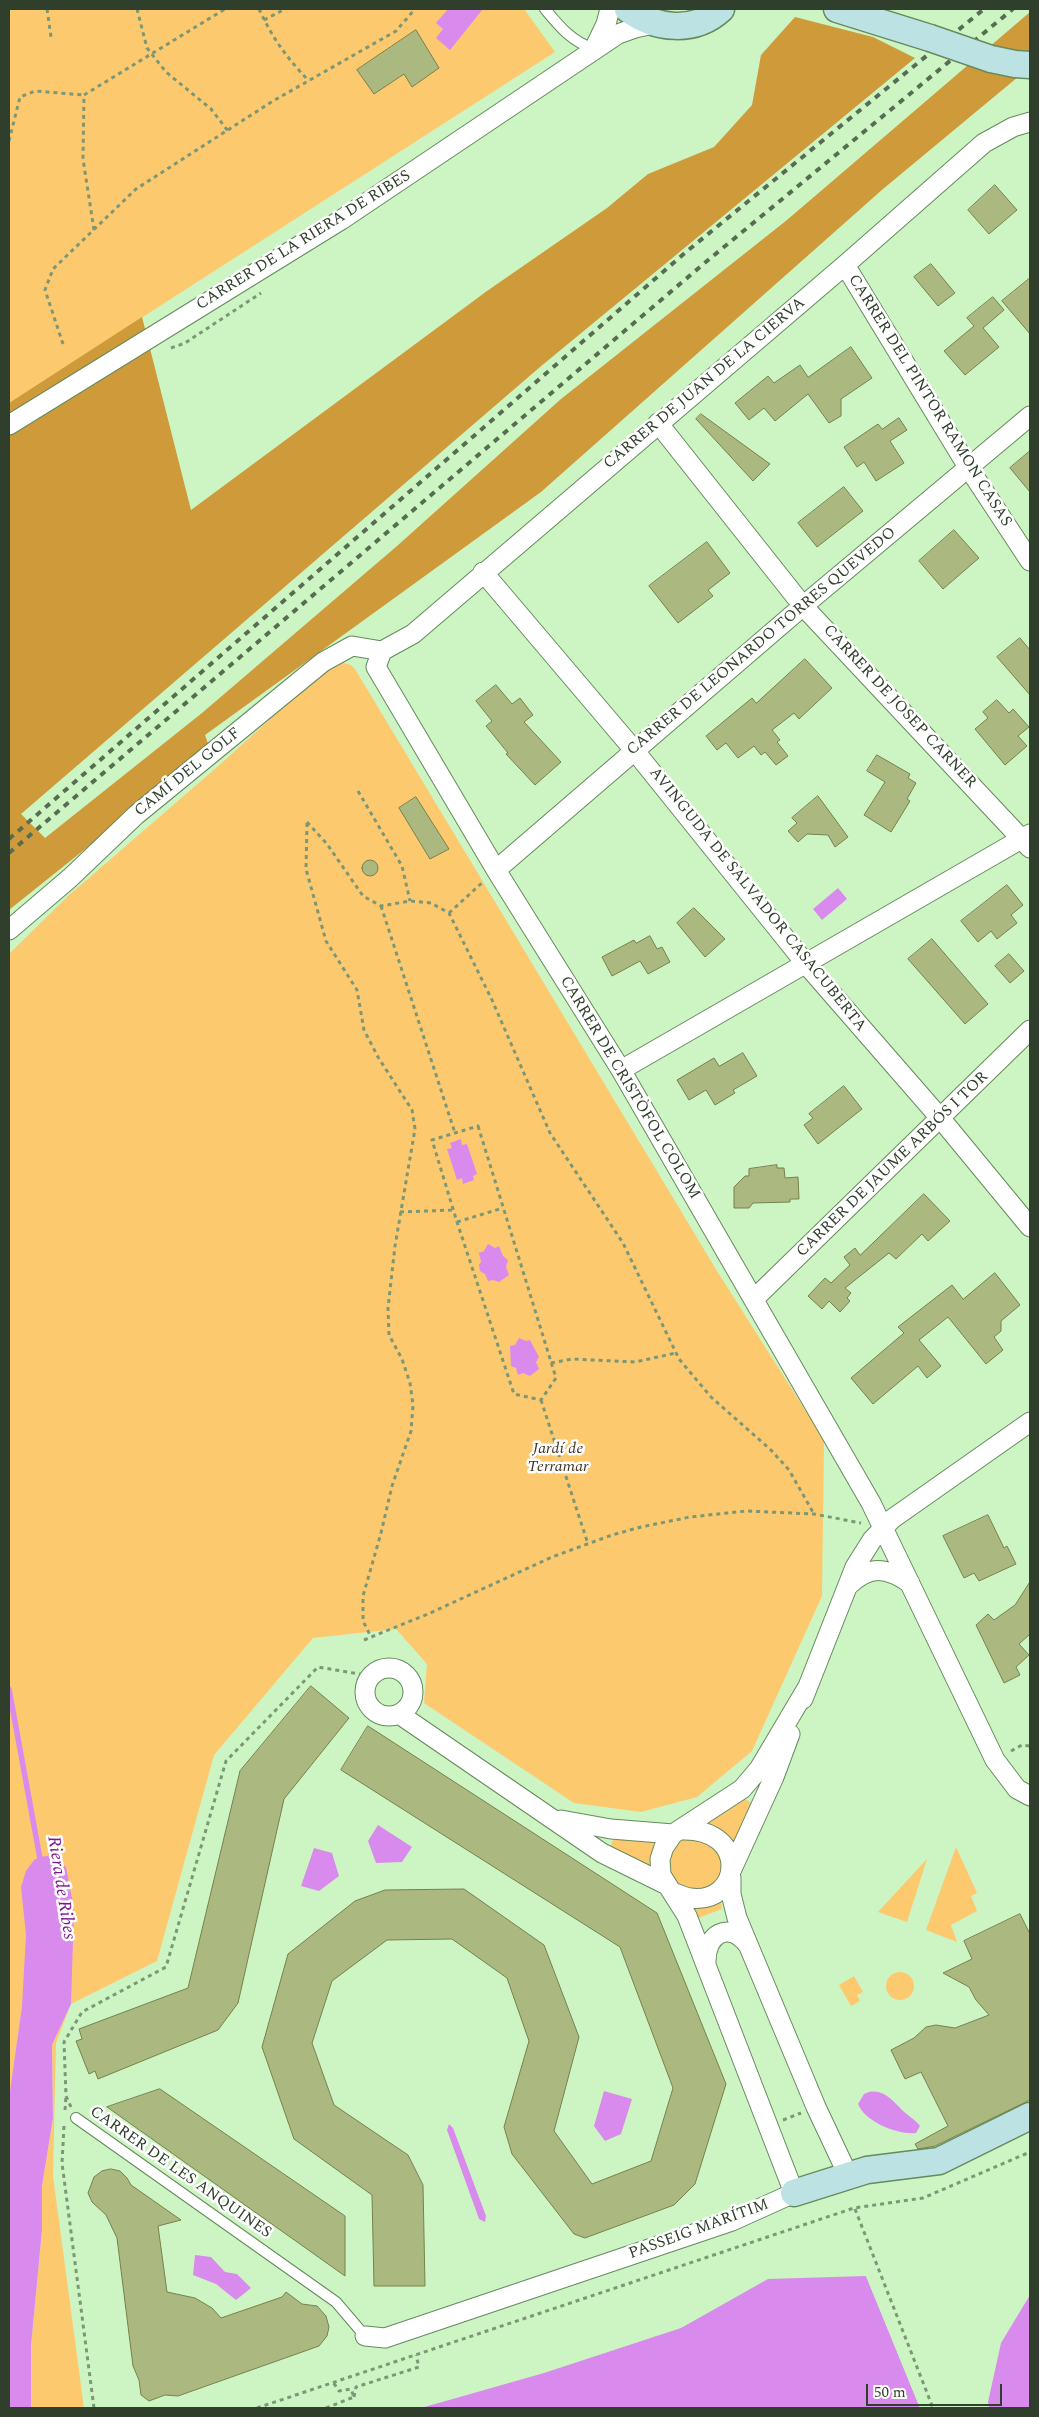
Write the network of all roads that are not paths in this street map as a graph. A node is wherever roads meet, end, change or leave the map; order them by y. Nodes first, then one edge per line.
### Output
1 (545, 9) edge
2 (610, 9) edge
3 (628, 9) edge
4 (837, 9) edge
5 (721, 10) edge
6 (654, 24) junction
7 (594, 49) junction
8 (1030, 65) edge
9 (1030, 122) edge
10 (845, 265) junction
11 (1030, 416) edge
12 (15, 422) edge
13 (658, 423) junction
14 (968, 467) junction
15 (1030, 561) edge
16 (483, 572) junction
17 (803, 606) junction
18 (382, 651) junction
19 (634, 750) junction
20 (1027, 840) edge
21 (496, 870) junction
22 (9, 930) edge
23 (806, 964) junction
24 (1030, 1030) edge
25 (621, 1070) junction
26 (941, 1119) junction
27 (1030, 1227) edge
28 (754, 1299) junction
29 (1030, 1422) edge
30 (883, 1528) junction
31 (910, 1583) junction
32 (848, 1586) junction
33 (807, 1688) junction
34 (399, 1714) junction
35 (1030, 1796) edge
36 (543, 1813) junction
37 (677, 1832) junction
38 (731, 1873) junction
39 (669, 1888) junction
40 (748, 1944) junction
41 (706, 1964) junction
42 (1030, 2116) edge
43 (76, 2118) road end
44 (848, 2175) junction
45 (794, 2193) junction
46 (365, 2336) joint

1 - 7 lane
2 - 7 street
3 - 6 street
4 - 8 street, bridge
5 - 6 street
6 - 7 street, CARRER DE LA RIERA DE RIBES
7 - 12 street, CARRER DE LA RIERA DE RIBES
9 - 10 street, CARRER DE JUAN DE LA CIERVA
10 - 13 street, CARRER DE JUAN DE LA CIERVA
10 - 14 street, CARRER DEL PINTOR RAMON CASAS
11 - 14 street, CARRER DE LEONARDO TORRES QUEVEDO
13 - 16 street, CARRER DE JUAN DE LA CIERVA
13 - 17 street, CARRER DE JOSEP CARNER
14 - 15 street, CARRER DEL PINTOR RAMON CASAS
14 - 17 street, CARRER DE LEONARDO TORRES QUEVEDO
16 - 18 street, CARRER DE JUAN DE LA CIERVA
16 - 19 street, AVINGUDA DE SALVADOR CASACUBERTA
17 - 19 street, CARRER DE LEONARDO TORRES QUEVEDO
17 - 20 street, CARRER DE JOSEP CARNER
18 - 21 street, CARRER DE CRISTÒFOL COLOM
18 - 22 street, CAMÍ DEL GOLF
19 - 21 street, CARRER DE LEONARDO TORRES QUEVEDO
19 - 23 street, AVINGUDA DE SALVADOR CASACUBERTA
20 - 23 street
21 - 25 street, CARRER DE CRISTÒFOL COLOM
23 - 25 street
23 - 26 street, AVINGUDA DE SALVADOR CASACUBERTA
24 - 26 street, CARRER DE JAUME ARBÓS I TOR
25 - 28 street, CARRER DE CRISTÒFOL COLOM
26 - 27 street, AVINGUDA DE SALVADOR CASACUBERTA
26 - 28 street, CARRER DE JAUME ARBÓS I TOR
28 - 30 street, CARRER DE CRISTÒFOL COLOM
29 - 30 street
30 - 31 street, CARRER DE CRISTÒFOL COLOM
30 - 32 street
31 - 32 street
31 - 35 street, CARRER DE CRISTÒFOL COLOM
32 - 33 street
33 - 37 street
33 - 38 street
34 - 34 street
34 - 36 street
36 - 37 street
36 - 39 street
37 - 38 street
37 - 39 street
38 - 39 street
38 - 40 street
39 - 41 street
40 - 41 street
40 - 44 street
41 - 45 street
42 - 44 street, PASSEIG MARÍTIM
43 - 46 lane, CARRER DE LES ANQUINES
44 - 45 street, PASSEIG MARÍTIM
45 - 46 street, PASSEIG MARÍTIM

